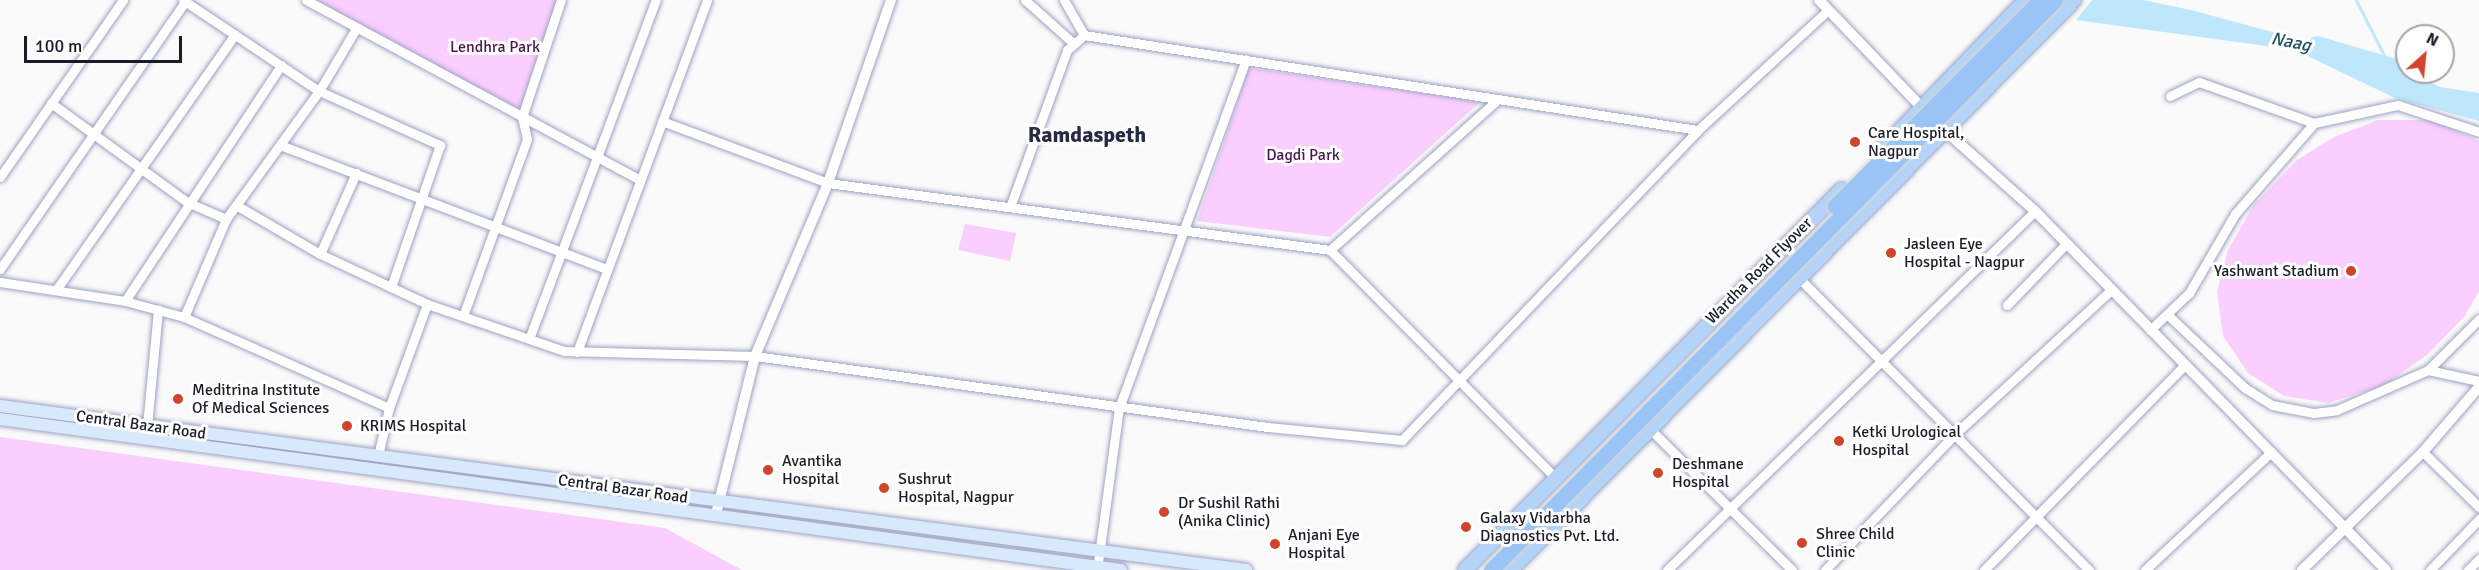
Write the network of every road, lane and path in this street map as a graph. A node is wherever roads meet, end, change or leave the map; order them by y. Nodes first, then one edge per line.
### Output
1 (123, 0) edge
2 (306, 0) edge
3 (561, 0) edge
4 (656, 0) edge
5 (707, 0) edge
6 (891, 0) edge
7 (1025, 0) edge
8 (1064, 0) edge
9 (1819, 0) edge
10 (2026, 0) edge
11 (2040, 0) edge
12 (2055, 0) edge
13 (2074, 0) edge
14 (184, 1) edge
15 (1828, 10) junction
16 (357, 27) junction
17 (235, 34) junction
18 (1083, 35) junction
19 (1072, 42) junction
20 (1246, 59) junction
21 (281, 65) junction
22 (319, 91) junction
23 (2170, 96) dead end
24 (1497, 100) junction
25 (51, 103) junction
26 (1922, 107) junction
27 (522, 117) junction
28 (662, 122) junction
29 (2314, 123) junction
30 (1698, 130) junction
31 (2479, 132) edge
32 (1947, 134) junction
33 (94, 137) junction
34 (280, 145) junction
35 (598, 157) junction
36 (140, 169) junction
37 (356, 173) junction
38 (0, 177) edge
39 (640, 180) junction
40 (828, 183) junction
41 (423, 201) junction
42 (187, 202) junction
43 (236, 206) junction
44 (1010, 207) junction
45 (2035, 211) junction
46 (226, 219) junction
47 (492, 226) junction
48 (1183, 230) junction
49 (2066, 244) junction
50 (1330, 250) junction
51 (564, 253) junction
52 (320, 254) junction
53 (0, 269) edge
54 (607, 269) junction
55 (1799, 278) junction
56 (0, 282) edge
57 (391, 286) junction
58 (56, 290) junction
59 (2110, 291) junction
60 (125, 301) junction
61 (427, 304) junction
62 (2007, 305) dead end
63 (158, 310) junction
64 (463, 316) junction
65 (2169, 316) junction
66 (184, 317) junction
67 (2479, 319) edge
68 (2150, 330) junction
69 (530, 339) junction
70 (578, 352) junction
71 (755, 356) junction
72 (1880, 359) junction
73 (2185, 365) junction
74 (2428, 369) junction
75 (1459, 381) junction
76 (2479, 381) edge
77 (2479, 387) edge
78 (0, 406) edge
79 (389, 408) junction
80 (1119, 408) junction
81 (0, 419) edge
82 (147, 426) junction
83 (1650, 430) junction
84 (1955, 434) junction
85 (2271, 452) junction
86 (2423, 452) junction
87 (378, 456) junction
88 (1556, 478) junction
89 (2479, 507) edge
90 (717, 508) junction
91 (1730, 509) junction
92 (2037, 518) junction
93 (2479, 519) edge
94 (2346, 528) junction
95 (1099, 551) junction
96 (2479, 559) edge
97 (1097, 568) edge
98 (1121, 570) edge
99 (1246, 570) edge
100 (1465, 570) edge
101 (1478, 570) edge
102 (1491, 570) edge
103 (1511, 570) edge
104 (1667, 570) edge
105 (1791, 570) edge
106 (1825, 570) edge
107 (1984, 570) edge
108 (2089, 570) edge
109 (2145, 570) edge
110 (2302, 570) edge
111 (2386, 570) edge
112 (2430, 570) edge
113 (2468, 570) edge

1 - 25 street
2 - 16 street
3 - 27 street
4 - 35 street
5 - 28 street
6 - 40 street
7 - 19 street
8 - 18 street
9 - 15 street
10 - 26 main road
11 - 101 highway, Wardha Road Flyover, bridge
12 - 102 highway, Wardha Road Flyover, bridge
13 - 32 main road
14 - 17 street
14 - 33 street
15 - 26 street
15 - 30 street
16 - 22 street
16 - 27 street
17 - 21 street
17 - 36 street
18 - 19 street
18 - 20 street
19 - 44 street
20 - 24 street
20 - 48 street
21 - 22 street
21 - 42 street
22 - 34 street
22 - 41 street
23 - 29 street
24 - 30 street
24 - 50 street
25 - 33 street
25 - 38 street
26 - 32 street
26 - 88 main road
27 - 35 street
27 - 47 street
28 - 39 street
28 - 40 street
29 - 31 street
29 - 65 street
30 - 75 street
32 - 45 street
32 - 55 main road
33 - 36 street
33 - 53 street
34 - 37 street
34 - 43 street
35 - 39 street
35 - 51 street
36 - 42 street
36 - 58 street
37 - 41 street
37 - 52 street
39 - 54 street
40 - 44 street
40 - 71 street
41 - 47 street
41 - 57 street
42 - 46 street
42 - 60 street
43 - 46 street
43 - 52 street
44 - 48 street
45 - 49 street
45 - 72 street
46 - 66 street
47 - 51 street
47 - 64 street
48 - 50 street
48 - 80 street
49 - 59 street
49 - 62 street
50 - 75 street
51 - 54 street
51 - 69 street
52 - 57 street
54 - 70 street
55 - 72 street
55 - 83 main road
56 - 58 street
57 - 61 street
58 - 60 street
59 - 68 street
59 - 84 street
60 - 63 street
61 - 64 street
61 - 79 street
63 - 66 street
63 - 82 street
64 - 69 street
65 - 68 street
65 - 74 street
66 - 79 street
67 - 74 street
68 - 73 street
69 - 70 street
70 - 71 street
71 - 80 street
71 - 90 street
72 - 84 street
72 - 91 street
73 - 85 street
73 - 92 street
74 - 76 street
75 - 80 street
75 - 88 street
77 - 86 street
78 - 82 main road, Central Bazar Road
79 - 87 street
80 - 95 street
81 - 90 main road, Central Bazar Road
82 - 87 main road, Central Bazar Road
83 - 91 street
83 - 103 main road
84 - 92 street
84 - 106 street
85 - 94 street
85 - 109 street
86 - 89 street
86 - 94 street
87 - 90 main road, Central Bazar Road
88 - 100 main road
90 - 95 main road, Central Bazar Road
90 - 97 main road, Central Bazar Road
91 - 104 street
91 - 105 street
92 - 107 street
92 - 108 street
93 - 112 street
94 - 110 street
94 - 111 street
95 - 97 street
95 - 99 main road, Central Bazar Road
96 - 113 street
97 - 98 main road, Central Bazar Road

